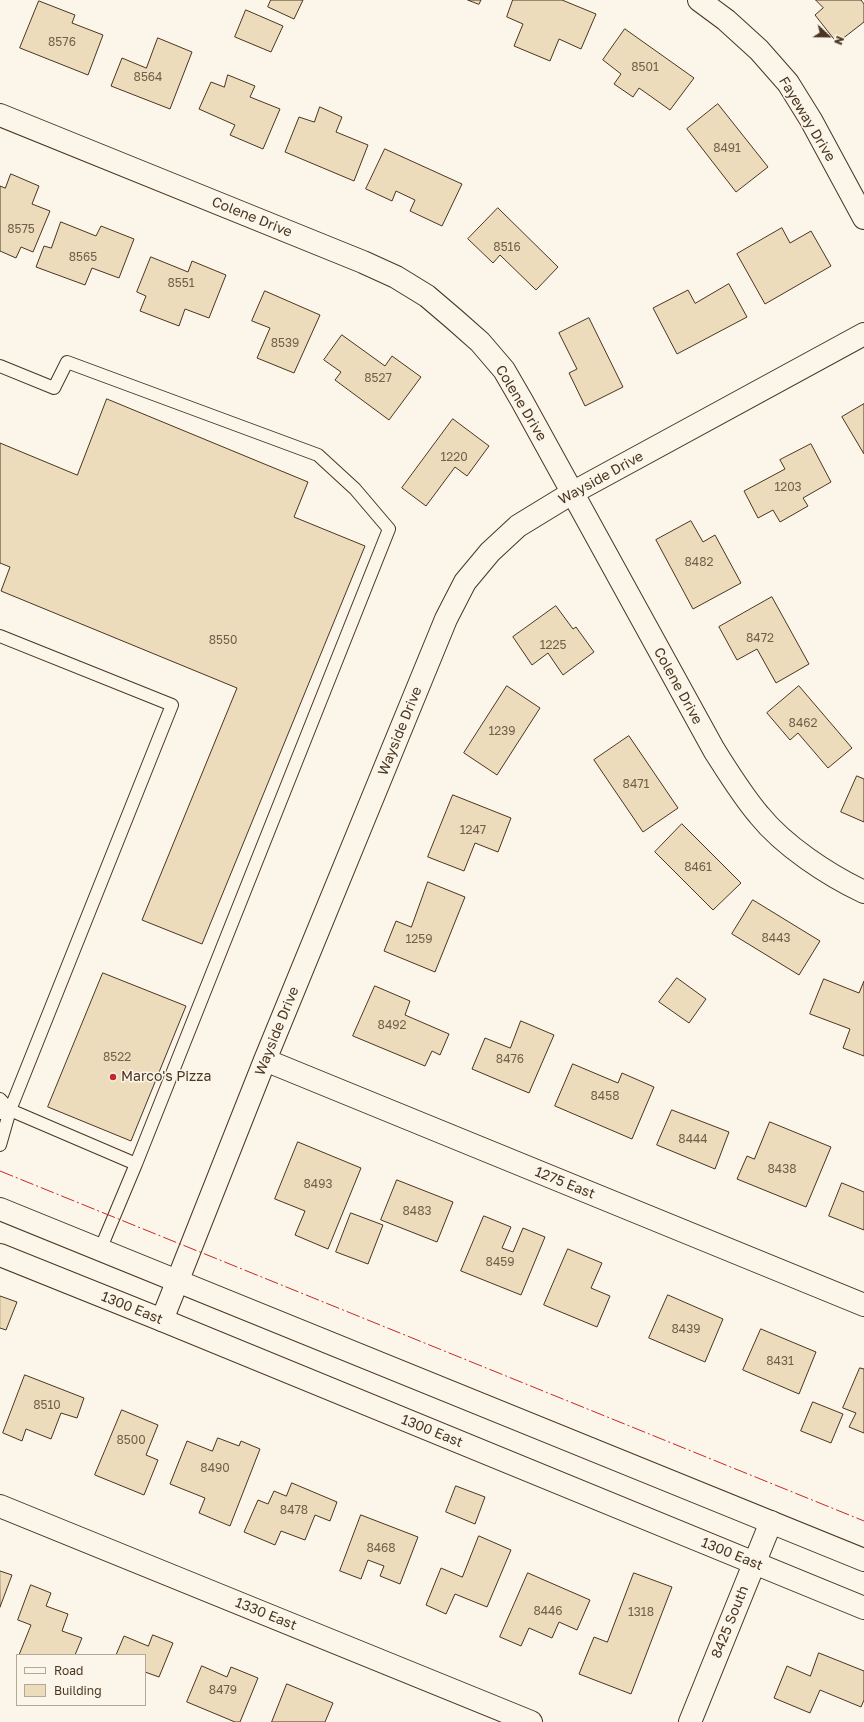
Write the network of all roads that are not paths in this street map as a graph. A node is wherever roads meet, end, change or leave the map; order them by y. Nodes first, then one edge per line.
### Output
1 (699, 0) edge
2 (0, 115) edge
3 (864, 218) edge
4 (864, 334) edge
5 (0, 366) edge
6 (572, 493) junction
7 (0, 636) edge
8 (864, 892) edge
9 (265, 1060) junction
10 (0, 1099) edge
11 (5, 1111) edge
12 (0, 1145) edge
13 (136, 1164) junction
14 (0, 1209) edge
15 (100, 1250) junction
16 (0, 1256) edge
17 (178, 1282) junction
18 (864, 1305) edge
19 (162, 1320) junction
20 (0, 1506) edge
21 (771, 1522) junction
22 (864, 1560) edge
23 (754, 1563) junction
24 (864, 1608) edge
25 (531, 1722) edge
26 (690, 1722) edge

1 - 3 street, Fayeway Drive
2 - 6 street, Colene Drive
4 - 6 street, Wayside Drive
5 - 13 lane
6 - 8 street, Colene Drive
6 - 9 street, Wayside Drive
7 - 11 lane
9 - 17 street, Wayside Drive
9 - 18 street, 1275 East
10 - 11 lane
11 - 12 lane
11 - 13 lane
13 - 15 lane
14 - 15 street
15 - 17 street
16 - 19 street, 1300 East
17 - 19 street, Wayside Drive
17 - 21 street
19 - 23 street, 1300 East
20 - 25 street, 1330 East
21 - 22 street
21 - 23 street, 8425 South
23 - 24 street, 1300 East
23 - 26 street, 8425 South

